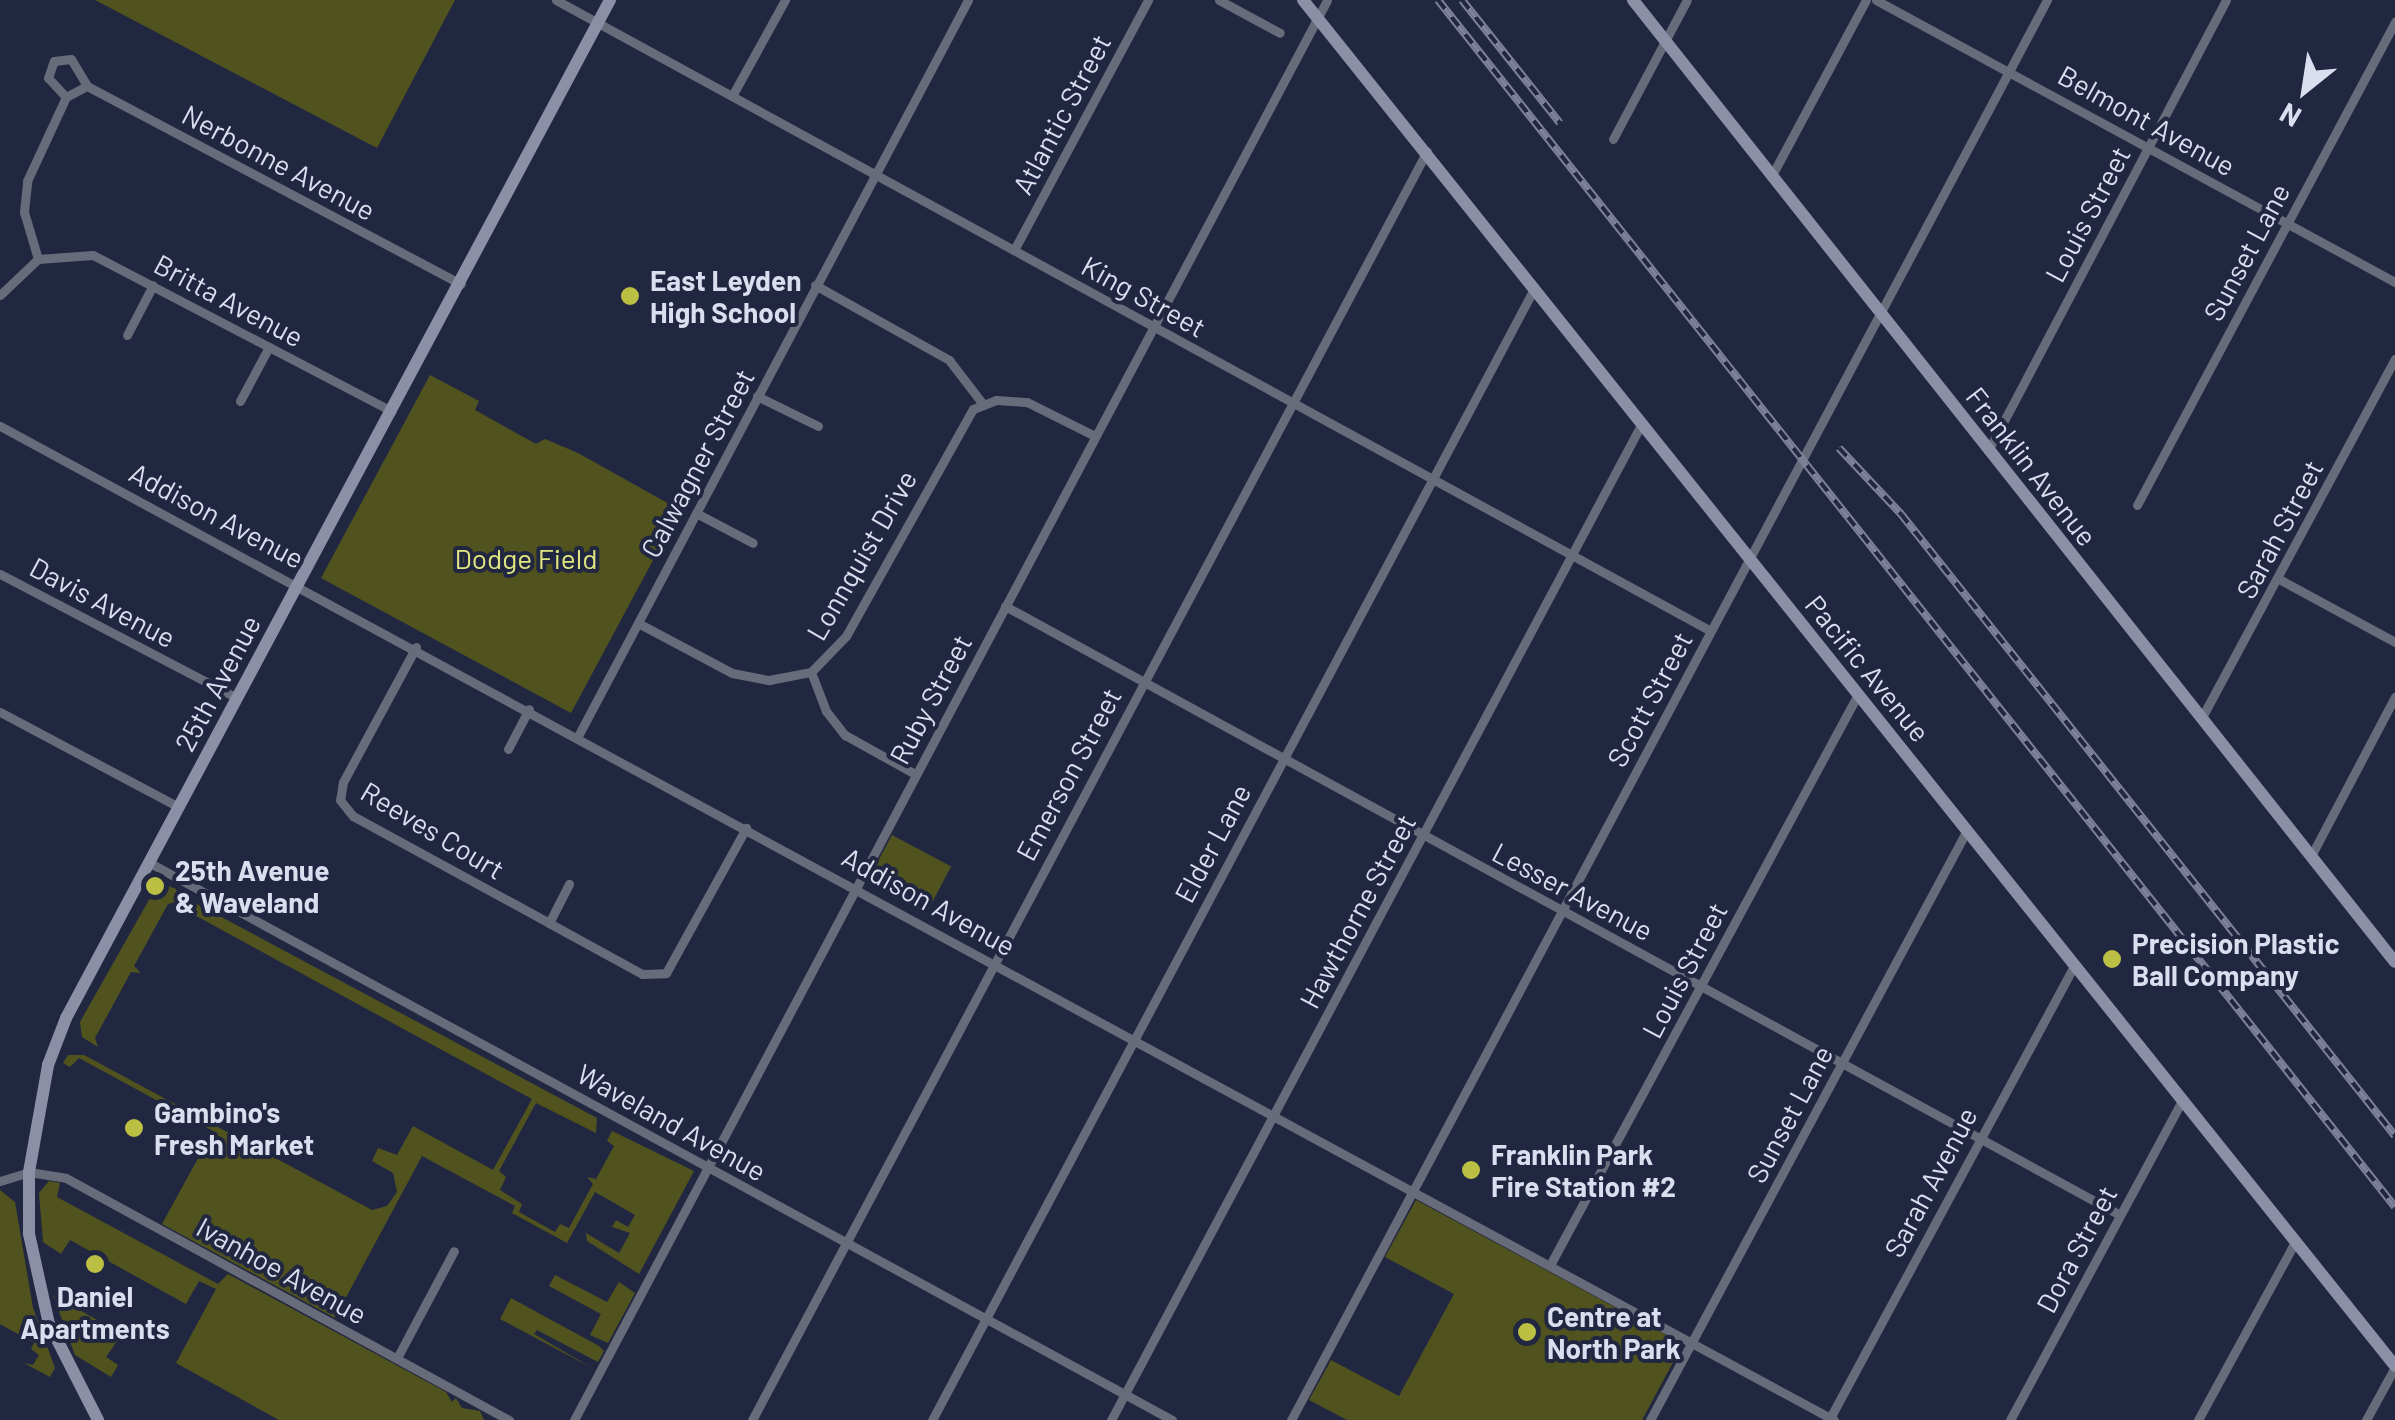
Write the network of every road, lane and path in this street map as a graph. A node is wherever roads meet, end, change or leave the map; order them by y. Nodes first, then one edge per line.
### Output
1 (556, 0) edge
2 (610, 0) edge
3 (785, 0) edge
4 (968, 0) edge
5 (1148, 0) edge
6 (1219, 0) edge
7 (1304, 0) edge
8 (1327, 0) edge
9 (1632, 0) edge
10 (1687, 0) edge
11 (1866, 0) edge
12 (1876, 0) edge
13 (2048, 0) edge
14 (2226, 0) edge
15 (1318, 18) junction
16 (2395, 22) edge
17 (597, 23) junction
18 (1280, 33) dead end
19 (1665, 40) junction
20 (2010, 71) junction
21 (87, 86) junction
22 (732, 96) junction
23 (66, 97) junction
24 (1613, 139) dead end
25 (2148, 147) junction
26 (1427, 151) junction
27 (874, 175) junction
28 (1771, 177) junction
29 (2287, 223) junction
30 (1014, 250) junction
31 (38, 259) junction
32 (2395, 282) edge
33 (461, 284) junction
34 (153, 285) junction
35 (816, 285) junction
36 (1534, 287) junction
37 (0, 295) edge
38 (1880, 312) junction
39 (1154, 327) junction
40 (127, 336) dead end
41 (270, 347) junction
42 (2395, 359) edge
43 (758, 396) junction
44 (240, 400) dead end
45 (982, 403) junction
46 (1292, 403) junction
47 (393, 412) junction
48 (1642, 423) junction
49 (0, 426) edge
50 (818, 426) dead end
51 (1095, 436) junction
52 (1988, 451) junction
53 (1432, 478) junction
54 (2137, 504) dead end
55 (696, 513) junction
56 (753, 543) dead end
57 (1572, 555) junction
58 (1750, 559) junction
59 (0, 574) edge
60 (2279, 579) junction
61 (300, 583) junction
62 (1005, 606) junction
63 (638, 623) junction
64 (1711, 631) junction
65 (2395, 642) edge
66 (416, 648) junction
67 (811, 672) junction
68 (1143, 683) junction
69 (1857, 696) junction
70 (2395, 697) edge
71 (238, 698) junction
72 (529, 709) junction
73 (0, 712) edge
74 (2201, 719) junction
75 (578, 736) junction
76 (508, 749) dead end
77 (1282, 759) junction
78 (915, 774) junction
79 (179, 807) junction
80 (746, 828) junction
81 (1966, 830) junction
82 (1423, 835) junction
83 (2310, 856) junction
84 (150, 863) junction
85 (569, 884) dead end
86 (855, 886) junction
87 (1562, 910) junction
88 (549, 923) junction
89 (994, 962) junction
90 (2395, 962) edge
91 (2074, 966) junction
92 (1701, 985) junction
93 (1134, 1038) junction
94 (1842, 1063) junction
95 (2182, 1101) junction
96 (1273, 1114) junction
97 (1978, 1138) junction
98 (708, 1167) junction
99 (29, 1172) junction
100 (0, 1180) edge
101 (1413, 1191) junction
102 (2120, 1215) junction
103 (2295, 1242) junction
104 (846, 1243) junction
105 (454, 1250) dead end
106 (1550, 1265) junction
107 (986, 1319) junction
108 (1692, 1342) junction
109 (397, 1358) junction
110 (2395, 1366) edge
111 (1125, 1394) junction
112 (1831, 1419) edge
113 (98, 1420) edge
114 (509, 1420) edge
115 (574, 1420) edge
116 (752, 1420) edge
117 (932, 1420) edge
118 (1111, 1420) edge
119 (1172, 1420) edge
120 (1291, 1420) edge
121 (1650, 1420) edge
122 (2010, 1420) edge
123 (2198, 1420) edge
124 (2366, 1420) edge

1 - 17 street, King Street
2 - 17 street, 25th Avenue
3 - 22 street
4 - 27 street, Calwagner Street
5 - 30 street, Atlantic Street
6 - 18 street
7 - 15 street, Pacific Avenue
8 - 15 street, Ruby Street
9 - 19 street, Franklin Avenue
10 - 19 street
11 - 28 street
12 - 20 street, Belmont Avenue
13 - 20 street, Scott Street
14 - 25 street, Louis Street
15 - 26 street, Pacific Avenue
15 - 39 street, Ruby Street
16 - 29 street, Sunset Lane
17 - 22 street, King Street
17 - 33 street, 25th Avenue
19 - 24 street
19 - 28 street, Franklin Avenue
20 - 25 street, Belmont Avenue
20 - 38 street, Scott Street
21 - 23 street
21 - 23 street, Nerbonne Avenue
21 - 33 street, Nerbonne Avenue
22 - 27 street, King Street
23 - 31 street
25 - 29 street, Belmont Avenue
25 - 52 street, Louis Street
26 - 36 street, Pacific Avenue
26 - 46 street, Emerson Street
27 - 30 street, King Street
27 - 35 street, Calwagner Street
28 - 38 street, Franklin Avenue
29 - 32 street, Belmont Avenue
29 - 54 street, Sunset Lane
30 - 39 street, King Street
31 - 34 street, Britta Avenue
31 - 37 street
33 - 47 street, 25th Avenue
34 - 40 street
34 - 41 street, Britta Avenue
35 - 43 street, Calwagner Street
35 - 45 street
36 - 48 street, Pacific Avenue
36 - 53 street, Elder Lane
38 - 52 street, Franklin Avenue
38 - 58 street, Scott Street
39 - 46 street, King Street
39 - 51 street, Ruby Street
41 - 44 street
41 - 47 street, Britta Avenue
42 - 60 street, Sarah Street
43 - 50 street
43 - 55 street, Calwagner Street
45 - 51 street
45 - 67 street, Lonnquist Drive
46 - 53 street, King Street
46 - 68 street, Emerson Street
47 - 61 street, 25th Avenue
48 - 57 street, Hawthorne Street
48 - 58 street, Pacific Avenue
49 - 61 street, Addison Avenue
51 - 62 street, Ruby Street
52 - 74 street, Franklin Avenue
53 - 57 street, King Street
53 - 77 street, Elder Lane
55 - 56 street
55 - 63 street, Calwagner Street
57 - 64 street, King Street
57 - 82 street, Hawthorne Street
58 - 64 street, Scott Street
58 - 69 street, Pacific Avenue
59 - 71 street, Davis Avenue
60 - 65 street
60 - 74 street, Sarah Street
61 - 66 street, Addison Avenue
61 - 71 street, 25th Avenue
62 - 68 street, Lesser Avenue
62 - 78 street, Ruby Street
63 - 67 street, Lonnquist Drive
63 - 75 street, Calwagner Street
64 - 87 street, Scott Street
66 - 72 street, Addison Avenue
66 - 88 street, Reeves Court
67 - 78 street
68 - 77 street, Lesser Avenue
68 - 89 street, Emerson Street
69 - 81 street, Pacific Avenue
69 - 92 street, Louis Street
70 - 83 street
71 - 79 street, 25th Avenue
72 - 75 street, Addison Avenue
72 - 76 street
73 - 79 street
74 - 83 street, Franklin Avenue
75 - 80 street, Addison Avenue
77 - 82 street, Lesser Avenue
77 - 93 street, Elder Lane
78 - 86 street, Ruby Street
79 - 84 street, 25th Avenue
80 - 86 street, Addison Avenue
80 - 88 street, Reeves Court
81 - 91 street, Pacific Avenue
81 - 94 street, Sunset Lane
82 - 87 street, Lesser Avenue
82 - 96 street, Hawthorne Street
83 - 90 street, Franklin Avenue
84 - 98 street, Waveland Avenue
84 - 99 street, 25th Avenue
85 - 88 street
86 - 89 street, Addison Avenue
86 - 98 street, Ruby Street
87 - 92 street, Lesser Avenue
87 - 101 street, Scott Street
89 - 93 street, Addison Avenue
89 - 104 street, Emerson Street
91 - 95 street, Pacific Avenue
91 - 97 street, Sarah Avenue
92 - 94 street, Lesser Avenue
92 - 106 street, Louis Street
93 - 96 street, Addison Avenue
93 - 107 street, Elder Lane
94 - 97 street, Lesser Avenue
94 - 108 street, Sunset Lane
95 - 102 street, Dora Street
95 - 103 street, Pacific Avenue
96 - 101 street, Addison Avenue
96 - 111 street, Hawthorne Street
97 - 102 street, Lesser Avenue
97 - 112 street, Sarah Avenue
98 - 104 street, Waveland Avenue
98 - 115 street, Ruby Street
99 - 100 street
99 - 109 street, Ivanhoe Avenue
99 - 113 street, 25th Avenue
101 - 106 street, Addison Avenue
101 - 120 street, Scott Street
102 - 122 street, Dora Street
103 - 110 street, Pacific Avenue
103 - 123 street
104 - 107 street, Waveland Avenue
104 - 116 street, Emerson Street
105 - 109 street
106 - 108 street, Addison Avenue
107 - 111 street, Waveland Avenue
107 - 117 street, Elder Lane
108 - 112 street, Addison Avenue
108 - 121 street, Sunset Lane
109 - 114 street, Ivanhoe Avenue
110 - 124 street
111 - 118 street, Hawthorne Street
111 - 119 street, Waveland Avenue

